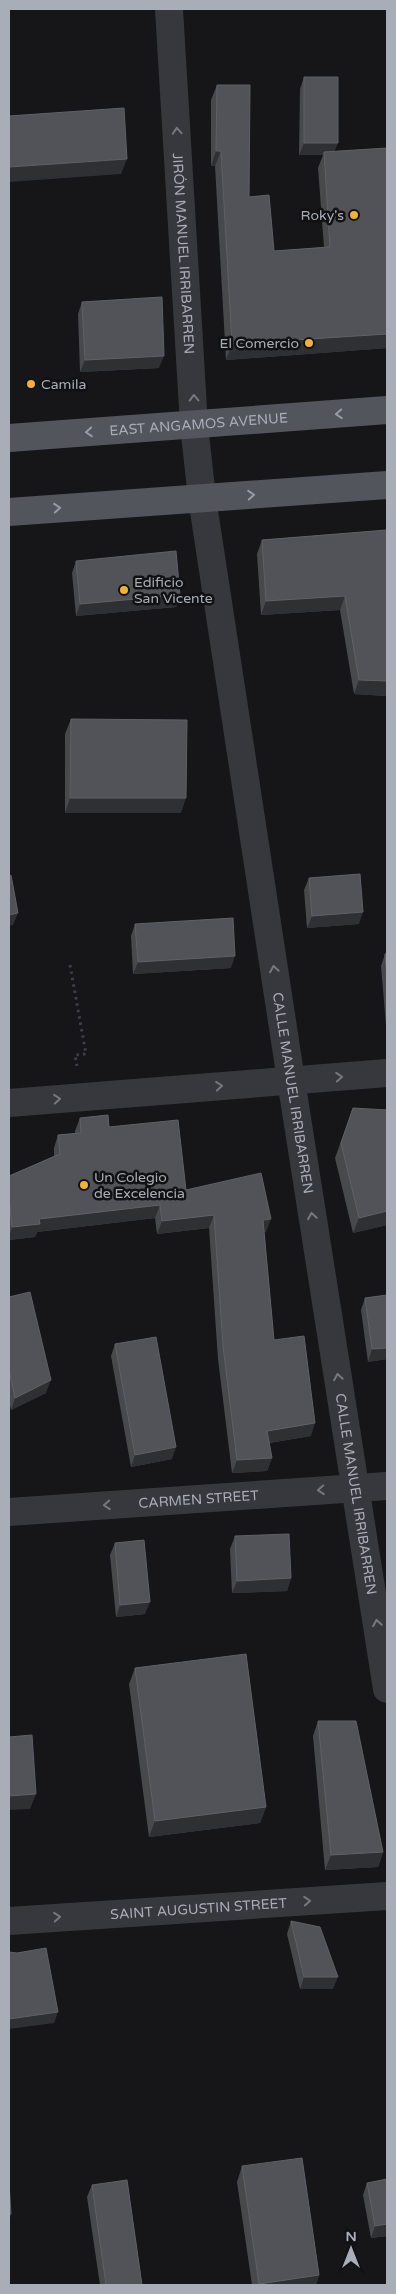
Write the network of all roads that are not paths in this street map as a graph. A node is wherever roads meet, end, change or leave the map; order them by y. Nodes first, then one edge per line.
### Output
1 (169, 9) edge
2 (387, 410) edge
3 (194, 425) junction
4 (9, 438) edge
5 (387, 485) edge
6 (202, 498) junction
7 (9, 512) edge
8 (387, 1073) edge
9 (291, 1080) junction
10 (9, 1104) edge
11 (387, 1486) edge
12 (355, 1488) junction
13 (9, 1512) edge
14 (387, 1689) edge
15 (387, 1896) edge
16 (9, 1921) edge

3 -> 1 street, JIRÓN MANUEL IRRIBARREN
2 -> 3 main road, EAST ANGAMOS AVENUE
3 -> 4 main road, EAST ANGAMOS AVENUE
3 - 6 street, JIRÓN MANUEL IRRIBARREN
6 -> 5 main road
7 -> 6 main road
9 -> 6 street, CALLE MANUEL IRRIBARREN
9 -> 8 street
10 -> 9 street
12 -> 9 street, CALLE MANUEL IRRIBARREN
11 - 12 street, CARMEN STREET
12 -> 13 street, CARMEN STREET
14 -> 12 street, CALLE MANUEL IRRIBARREN
16 -> 15 street, SAINT AUGUSTIN STREET

